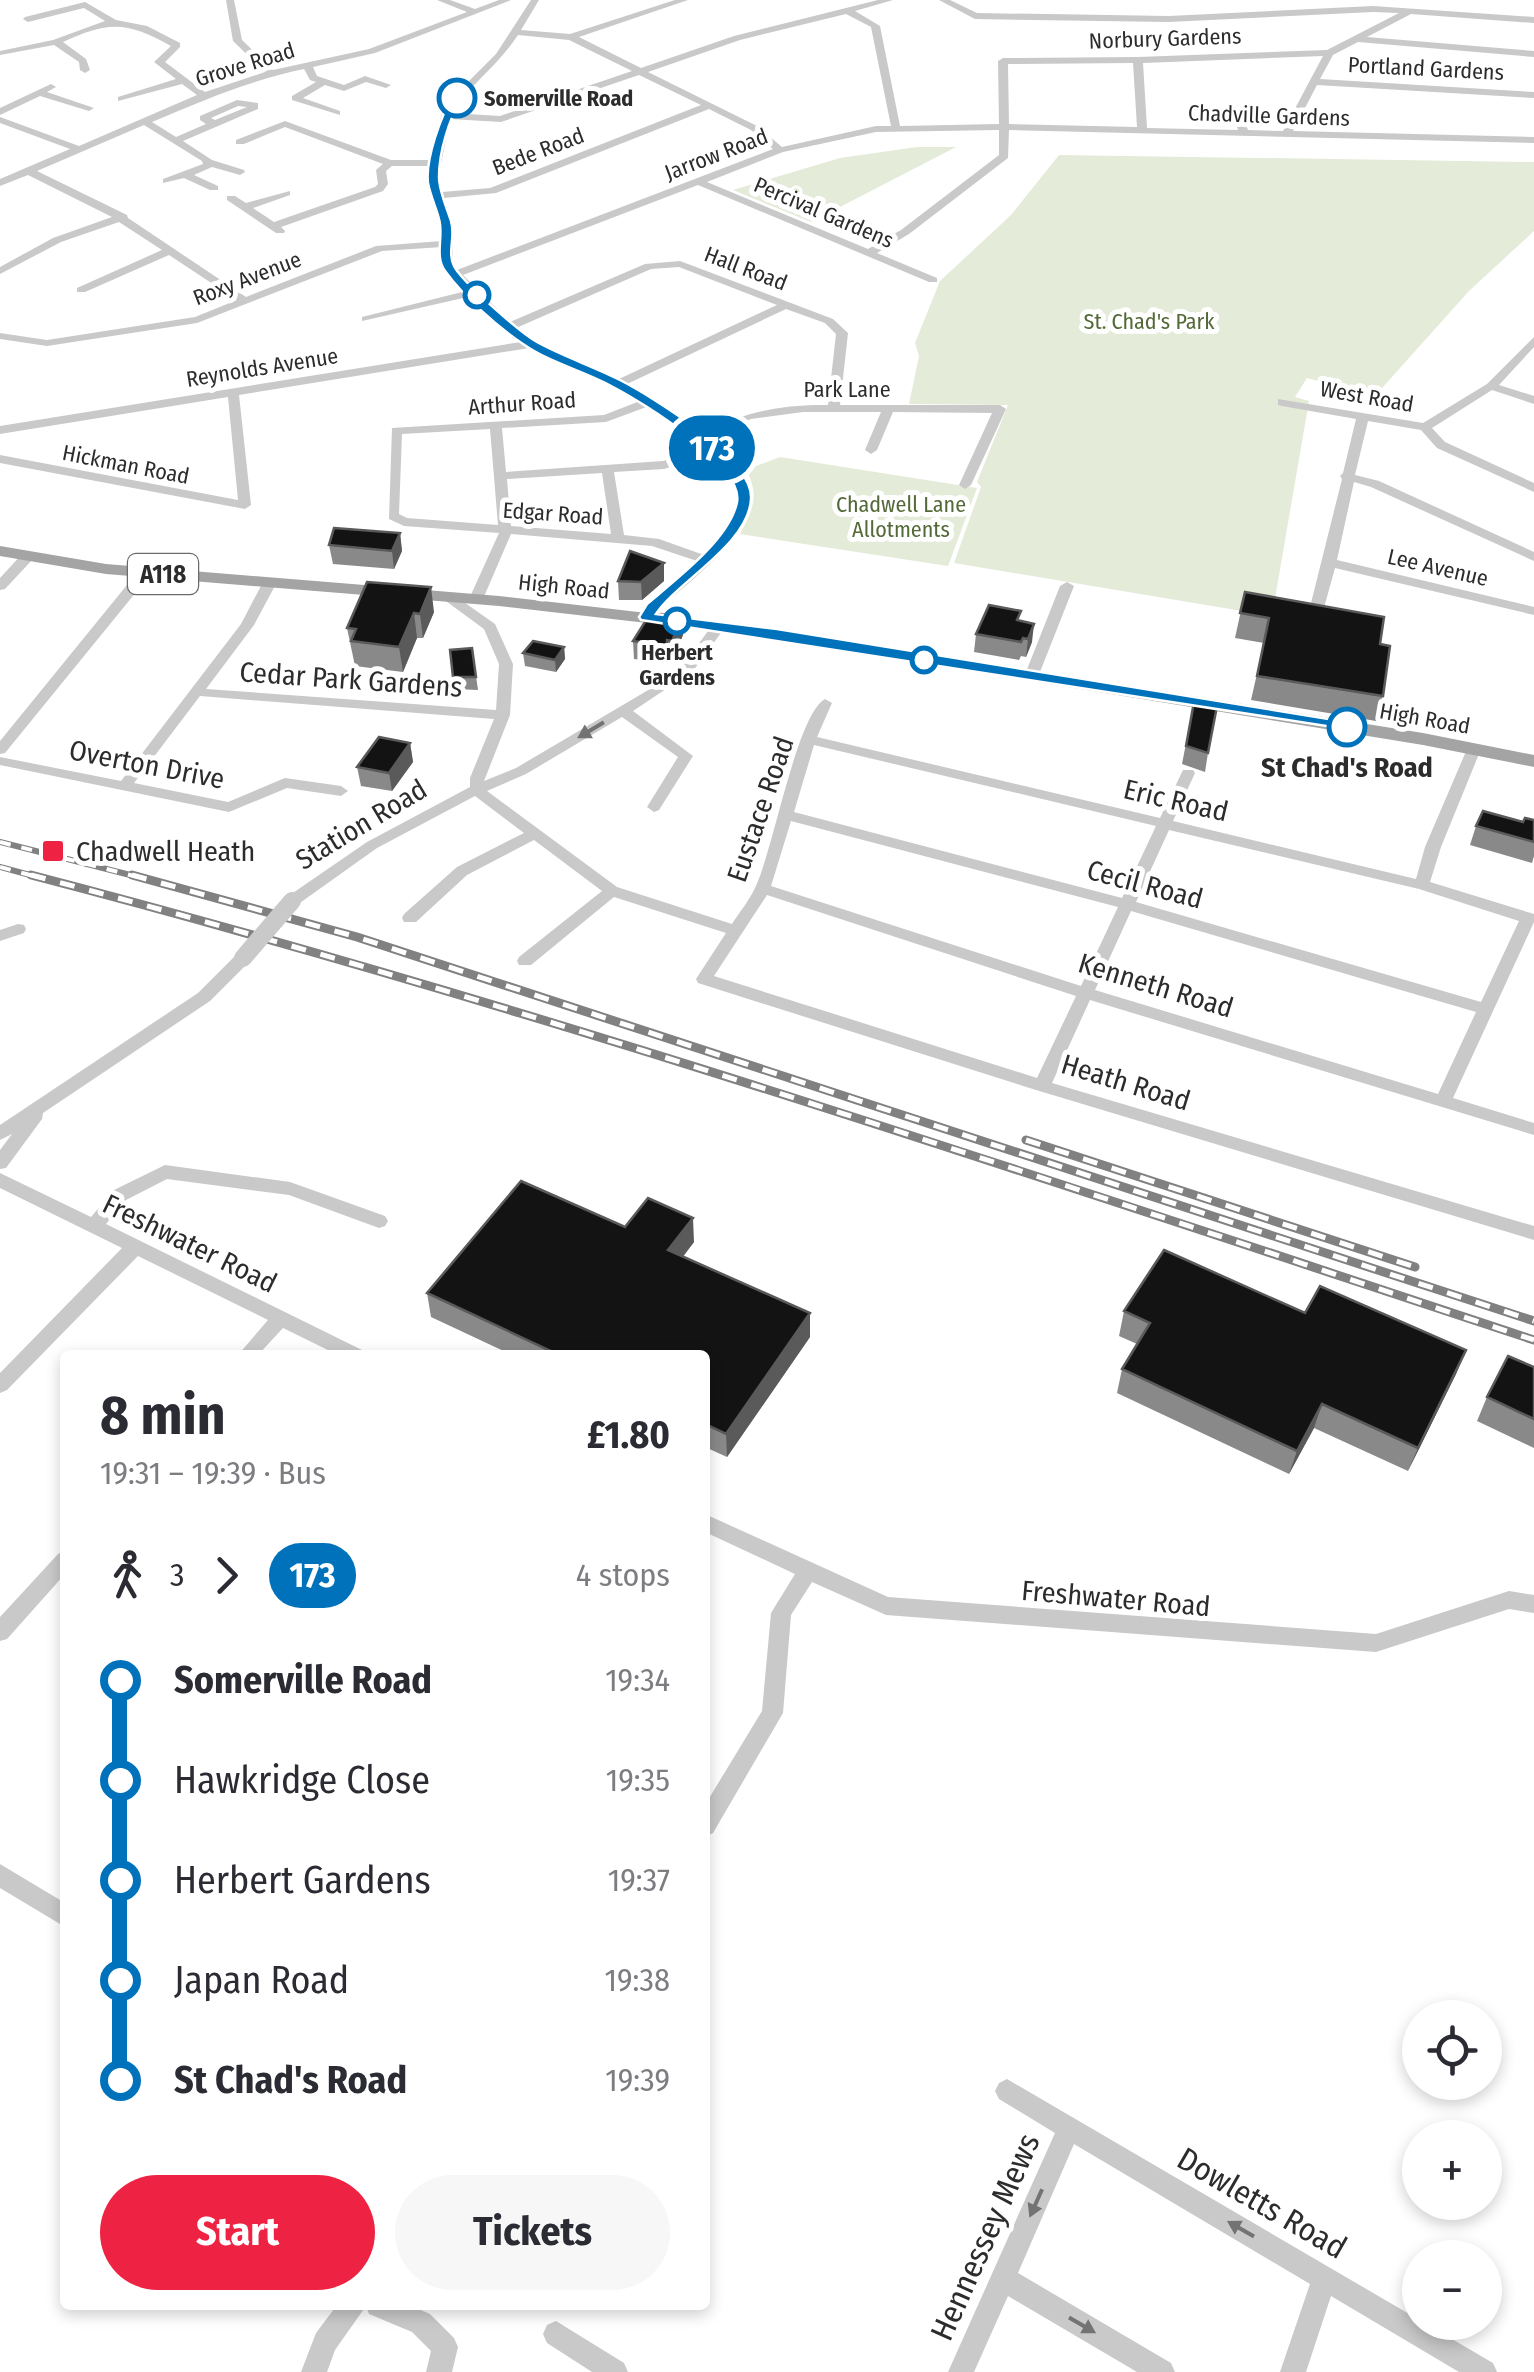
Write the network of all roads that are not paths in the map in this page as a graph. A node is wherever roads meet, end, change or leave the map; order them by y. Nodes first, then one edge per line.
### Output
1 (230, 0) edge
2 (441, 0) edge
3 (508, 0) edge
4 (533, 0) edge
5 (684, 0) edge
6 (888, 0) edge
7 (943, 0) edge
8 (1090, 0) edge
9 (87, 2) edge
10 (1310, 5) edge
11 (846, 10) junction
12 (1412, 10) junction
13 (475, 12) junction
14 (1088, 18) junction
15 (28, 19) dead end
16 (1534, 20) edge
17 (112, 21) junction
18 (518, 32) junction
19 (571, 36) junction
20 (1355, 39) junction
21 (56, 42) junction
22 (2, 52) edge
23 (1328, 52) junction
24 (1534, 54) edge
25 (1138, 60) junction
26 (307, 65) junction
27 (23, 66) dead end
28 (85, 70) dead end
29 (270, 72) junction
30 (638, 72) junction
31 (181, 81) junction
32 (323, 82) junction
33 (1316, 82) junction
34 (386, 85) dead end
35 (52, 87) dead end
36 (40, 93) junction
37 (1534, 95) edge
38 (204, 96) junction
39 (121, 99) dead end
40 (706, 106) junction
41 (1235, 107) dead end
42 (89, 108) dead end
43 (0, 112) edge
44 (337, 113) dead end
45 (446, 116) junction
46 (0, 120) edge
47 (144, 122) junction
48 (214, 124) dead end
49 (1004, 127) junction
50 (896, 128) junction
51 (1142, 131) junction
52 (1244, 134) junction
53 (1285, 136) junction
54 (176, 140) junction
55 (1534, 140) edge
56 (240, 142) dead end
57 (76, 148) junction
58 (780, 150) junction
59 (207, 162) junction
60 (390, 163) junction
61 (435, 163) junction
62 (25, 170) junction
63 (240, 172) dead end
64 (186, 175) junction
65 (167, 181) dead end
66 (699, 182) junction
67 (0, 183) edge
68 (214, 188) dead end
69 (286, 193) dead end
70 (437, 195) junction
71 (231, 198) dead end
72 (249, 210) junction
73 (123, 217) junction
74 (273, 226) junction
75 (284, 234) dead end
76 (446, 244) junction
77 (167, 252) junction
78 (870, 252) junction
79 (0, 270) edge
80 (456, 274) junction
81 (934, 280) dead end
82 (81, 290) dead end
83 (474, 292) junction
84 (245, 302) junction
85 (784, 305) junction
86 (366, 319) dead end
87 (508, 327) junction
88 (0, 336) edge
89 (1534, 340) edge
90 (531, 344) junction
91 (618, 384) junction
92 (1491, 386) junction
93 (233, 392) junction
94 (1534, 400) edge
95 (1282, 402) dead end
96 (648, 403) junction
97 (834, 406) junction
98 (889, 408) junction
99 (1363, 415) junction
100 (496, 424) junction
101 (1425, 427) junction
102 (0, 430) edge
103 (698, 437) junction
104 (714, 450) junction
105 (870, 450) dead end
106 (0, 458) edge
107 (608, 470) junction
108 (500, 476) junction
109 (1346, 476) junction
110 (966, 484) dead end
111 (1534, 488) edge
112 (395, 519) joint
113 (504, 530) junction
114 (618, 538) junction
115 (0, 551) edge
116 (28, 556) junction
117 (1534, 557) edge
118 (705, 560) junction
119 (1332, 563) junction
120 (145, 572) junction
121 (270, 582) junction
122 (0, 586) edge
123 (1067, 586) dead end
124 (480, 592) junction
125 (446, 596) junction
126 (499, 601) junction
127 (1534, 610) edge
128 (1315, 615) edge
129 (647, 617) junction
130 (719, 626) junction
131 (490, 627) junction
132 (1031, 677) junction
133 (196, 692) junction
134 (826, 703) dead end
135 (623, 711) junction
136 (504, 714) junction
137 (810, 739) junction
138 (1474, 749) junction
139 (0, 750) edge
140 (0, 761) edge
141 (1534, 761) edge
142 (483, 764) junction
143 (1188, 773) dead end
144 (508, 777) junction
145 (124, 787) junction
146 (476, 790) junction
147 (341, 791) dead end
148 (654, 808) dead end
149 (788, 816) junction
150 (1166, 822) junction
151 (534, 834) junction
152 (1422, 885) junction
153 (763, 889) junction
154 (612, 891) junction
155 (1129, 904) junction
156 (410, 918) dead end
157 (18, 929) dead end
158 (735, 930) junction
159 (0, 936) edge
160 (525, 961) dead end
161 (704, 979) joint
162 (1086, 993) junction
163 (1486, 1009) junction
164 (1042, 1086) junction
165 (51, 1100) junction
166 (1442, 1102) junction
167 (1534, 1129) edge
168 (0, 1134) edge
169 (0, 1163) edge
170 (0, 1180) edge
171 (379, 1220) dead end
172 (94, 1226) junction
173 (1534, 1231) edge
174 (135, 1246) junction
175 (280, 1318) junction
176 (251, 1350) edge
177 (345, 1350) edge
178 (0, 1384) edge
179 (710, 1525) edge
180 (60, 1566) edge
181 (808, 1570) junction
182 (1534, 1604) edge
183 (0, 1632) edge
184 (710, 1818) edge
185 (0, 1874) edge
186 (60, 1913) edge
187 (1007, 2092) dead end
188 (1070, 2128) junction
189 (1002, 2278) junction
190 (1326, 2278) junction
191 (349, 2310) edge
192 (390, 2310) edge
193 (556, 2334) dead end
194 (314, 2372) edge
195 (439, 2372) edge
196 (615, 2372) edge
197 (961, 2372) edge
198 (1162, 2372) edge
199 (1294, 2372) edge
200 (1484, 2372) edge

1 - 29 street
2 - 13 street
3 - 13 street, Grove Road
4 - 18 street
5 - 19 street
6 - 11 street
7 - 14 street
8 - 14 street
9 - 15 street
9 - 17 street
10 - 12 street
10 - 14 street
11 - 30 street
11 - 50 street
12 - 16 street
12 - 20 street
13 - 26 street, Grove Road
17 - 21 street
17 - 31 street
18 - 19 street
18 - 45 street
19 - 30 street
20 - 23 street
20 - 24 street
21 - 22 street
21 - 28 street
22 - 27 street
23 - 25 street, Norbury Gardens
23 - 33 street
25 - 49 street, Norbury Gardens
25 - 51 street
26 - 29 street, Grove Road
26 - 32 street
29 - 38 street, Grove Road
30 - 40 street
30 - 45 street
31 - 38 street
31 - 39 street
32 - 34 street
32 - 44 street
33 - 37 street, Portland Gardens
33 - 53 street
35 - 36 street
36 - 42 street
36 - 43 street
38 - 47 street, Grove Road
40 - 58 street
40 - 70 street, Bede Road
41 - 52 street
45 - 61 street
46 - 57 street
47 - 54 street
47 - 57 street, Grove Road
48 - 54 street
49 - 50 street, Jarrow Road
49 - 51 street, Chadville Gardens
49 - 78 street
50 - 58 street, Jarrow Road
51 - 52 street, Chadville Gardens
52 - 53 street, Chadville Gardens
53 - 55 street, Chadville Gardens
54 - 59 street
56 - 60 street
57 - 62 street, Grove Road
58 - 66 street, Jarrow Road
59 - 63 street
59 - 64 street
60 - 61 street
60 - 74 street
61 - 70 street
62 - 67 street, Grove Road
62 - 73 street
64 - 65 street
64 - 68 street
66 - 78 street, Percival Gardens
66 - 80 street, Jarrow Road
69 - 72 street
70 - 76 street
71 - 72 street
72 - 74 street
73 - 77 street
73 - 79 street
74 - 75 street
76 - 80 street
76 - 84 street, Roxy Avenue
77 - 82 street
77 - 84 street
78 - 81 street, Percival Gardens
80 - 83 street
83 - 86 street
83 - 87 street
84 - 88 street, Roxy Avenue
85 - 87 street, Hall Road
85 - 91 street
85 - 97 street, Hall Road
87 - 90 street
89 - 92 street, West Road
90 - 91 street
90 - 93 street, Reynolds Avenue
91 - 96 street
92 - 94 street
92 - 101 street, West Road
93 - 102 street, Reynolds Avenue
93 - 106 street, Hickman Road
95 - 99 street, West Road
96 - 100 street, Arthur Road
96 - 103 street
97 - 98 street, Park Lane
97 - 103 street, Park Lane
98 - 105 street
98 - 110 street, Park Lane
99 - 101 street, West Road
99 - 109 street
100 - 108 street
100 - 112 street, Arthur Road
101 - 111 street
103 - 104 street
104 - 107 street
104 - 118 street
107 - 108 street
107 - 114 street
108 - 113 street
109 - 117 street
109 - 119 street
112 - 113 street, Edgar Road
113 - 114 street, Edgar Road
113 - 124 street
114 - 118 street, Edgar Road
115 - 116 main road, High Road / A118
116 - 120 main road, High Road / A118
116 - 122 street
118 - 129 street
119 - 127 street, Lee Avenue
119 - 128 street
120 - 121 main road, High Road / A118
120 - 139 street
121 - 125 main road, High Road / A118
121 - 133 street
123 - 132 street
124 - 125 main road, High Road / A118
124 - 126 main road, High Road / A118
125 - 131 street
126 - 129 main road, High Road / A118
126 - 131 street
129 - 130 main road, High Road / A118
130 - 132 main road, High Road / A118
130 - 135 street, Station Road
131 - 136 street
132 - 138 main road, High Road / A118
133 - 136 street, Cedar Park Gardens
133 - 145 street
134 - 137 street, Eustace Road
135 -> 144 street, Station Road
135 - 148 street
136 - 142 street
137 - 149 street, Eustace Road
137 - 150 street, Eric Road
138 - 141 main road, High Road / A118
138 - 152 street
140 - 145 street, Overton Drive
142 - 144 street
142 - 146 street
143 - 150 street
144 - 146 street, Station Road
145 - 147 street, Overton Drive
146 - 151 street
146 - 165 street, Station Road, bridge
149 - 153 street, Eustace Road
149 - 155 street, Cecil Road
150 - 152 street, Eric Road
150 - 155 street
151 - 154 street
151 - 156 street
152 - 163 street, Eric Road
153 - 158 street, Eustace Road
153 - 162 street, Kenneth Road
154 - 158 street
154 - 160 street
155 - 162 street
155 - 163 street, Cecil Road
157 - 159 street
158 - 161 street, Eustace Road
161 - 164 street, Heath Road
162 - 164 street
162 - 166 street, Kenneth Road
163 - 166 street
164 - 173 street, Heath Road
165 - 168 street, Station Road
165 - 169 street
166 - 167 street, Kenneth Road
170 - 172 street, Freshwater Road
171 - 172 street
172 - 174 street, Freshwater Road
174 - 175 street, Freshwater Road
174 - 178 street
175 - 176 street
175 - 177 street, Freshwater Road
179 - 181 street, Freshwater Road
180 - 183 street
181 - 182 street, Freshwater Road
181 - 184 street
185 - 186 street
187 - 188 street, Dowletts Road
188 -> 189 street, Hennessey Mews
190 -> 188 street, Dowletts Road
189 - 197 street, Hennessey Mews
189 -> 198 street
190 - 199 street
190 - 200 street, Dowletts Road
191 - 194 street
192 - 195 street
193 - 196 street

